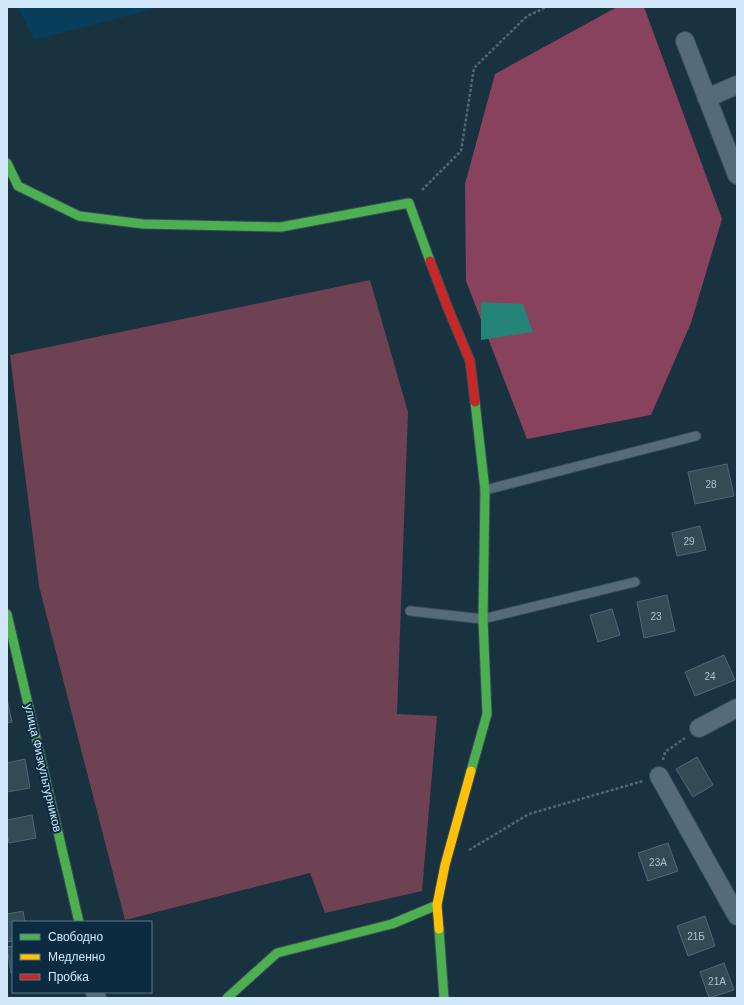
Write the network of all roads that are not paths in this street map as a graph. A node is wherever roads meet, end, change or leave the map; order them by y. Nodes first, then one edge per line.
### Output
1 (685, 41) dead end
2 (737, 85) edge
3 (708, 98) junction
4 (7, 163) edge
5 (737, 175) edge
6 (696, 436) dead end
7 (484, 490) junction
8 (634, 582) dead end
9 (410, 611) dead end
10 (7, 614) edge
11 (483, 619) junction
12 (737, 708) edge
13 (699, 728) road end
14 (659, 776) road end
15 (437, 905) junction
16 (737, 916) edge
17 (79, 921) edge
18 (227, 998) edge
19 (444, 998) edge

1 - 3 street
2 - 3 street
3 - 5 street
4 - 7 street
6 - 7 lane
7 - 11 street
8 - 11 lane
9 - 11 lane
10 - 17 street, улица Физкультурников
11 - 15 street
12 - 13 street
14 - 16 street
15 - 18 street
15 - 19 street

